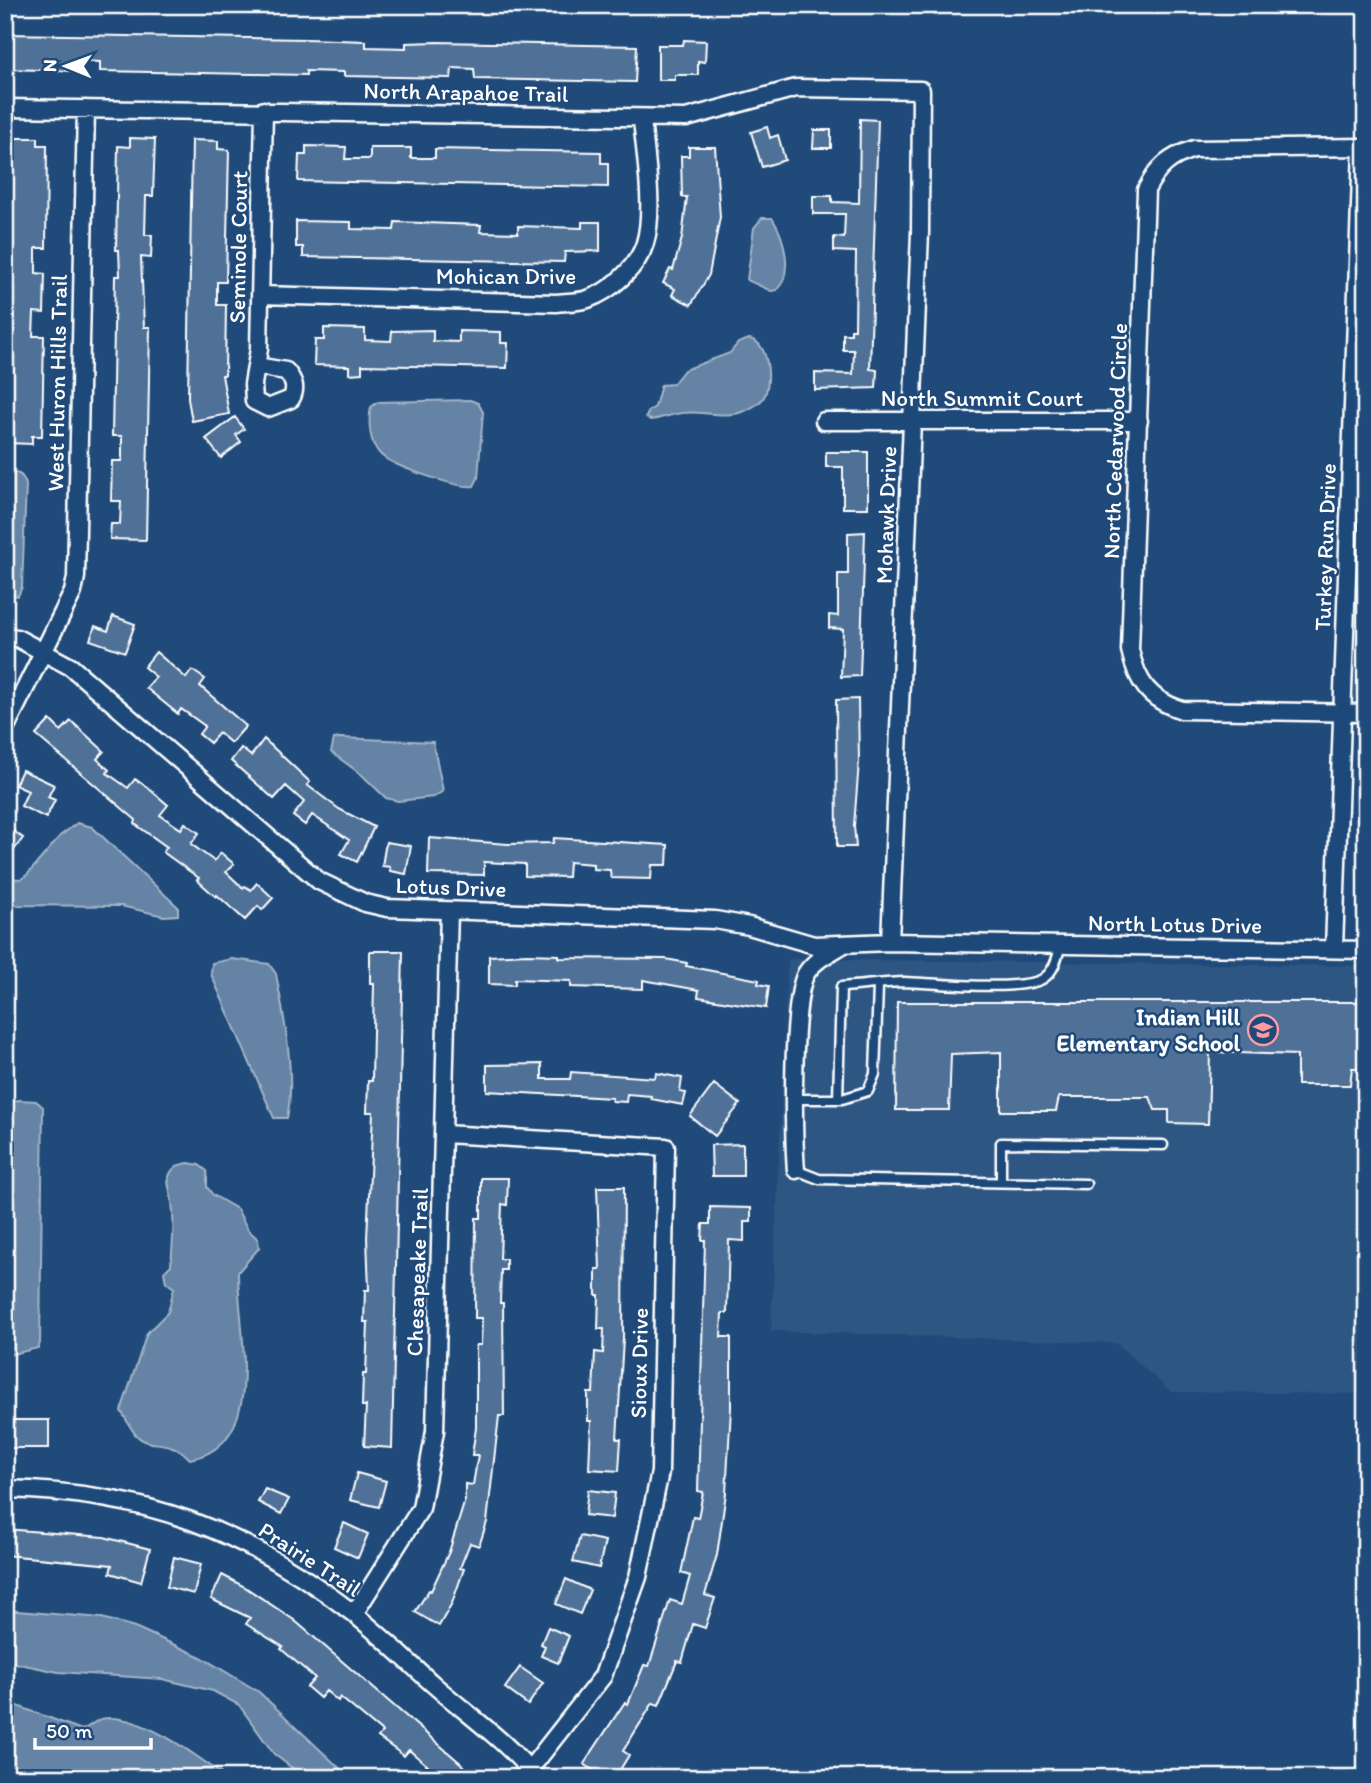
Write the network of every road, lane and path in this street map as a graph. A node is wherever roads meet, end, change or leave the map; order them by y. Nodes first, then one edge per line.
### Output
1 (921, 90) joint
2 (5, 108) edge
3 (86, 108) junction
4 (264, 110) junction
5 (642, 119) junction
6 (1364, 147) edge
7 (260, 295) junction
8 (256, 366) junction
9 (824, 421) dead end
10 (913, 421) junction
11 (1139, 421) junction
12 (5, 636) edge
13 (44, 652) junction
14 (1342, 713) junction
15 (1366, 713) edge
16 (5, 729) edge
17 (449, 911) junction
18 (890, 942) junction
19 (985, 943) joint
20 (844, 945) junction
21 (1061, 945) junction
22 (1334, 949) junction
23 (1366, 950) edge
24 (878, 986) junction
25 (795, 1099) junction
26 (838, 1099) junction
27 (444, 1134) junction
28 (1163, 1145) dead end
29 (796, 1170) joint
30 (1001, 1182) junction
31 (1086, 1184) dead end
32 (5, 1489) edge
33 (354, 1614) junction
34 (533, 1774) edge

1 - 5 street, North Arapahoe Trail
1 - 10 street, Mohawk Drive
2 - 3 street, North Arapahoe Trail
3 - 4 street, North Arapahoe Trail
3 - 13 street, West Huron Hills Trail
4 - 5 street, North Arapahoe Trail
4 - 7 street, Seminole Court
5 - 7 street, Mohican Drive
6 - 11 street, North Cedarwood Circle
6 - 14 street, Turkey Run Drive
7 - 8 street, Seminole Court
8 - 8 street, Seminole Court
9 - 10 street, North Summit Court
10 - 11 street, North Summit Court
10 - 18 street, Mohawk Drive
11 - 14 street, North Cedarwood Circle
12 - 13 street, Lotus Drive
13 - 16 street, West Huron Hills Trail
13 - 17 street, Lotus Drive
14 - 15 street, North Cedarwood Circle
14 - 22 street, Turkey Run Drive
17 - 20 street, Lotus Drive
17 - 27 street, Chesapeake Trail
18 - 19 street, Lotus Drive
18 - 20 street, Lotus Drive
19 - 21 street, North Lotus Drive
20 - 25 street
21 - 22 street, North Lotus Drive
21 - 24 lane
22 - 23 street, North Lotus Drive
24 - 26 lane
24 - 26 lane
25 - 26 lane
25 - 29 street
27 - 33 street, Chesapeake Trail
27 - 34 street, Sioux Drive
28 - 30 lane
29 - 30 lane
30 - 31 lane
32 - 33 street, Prairie Trail
33 - 34 street, Prairie Trail

